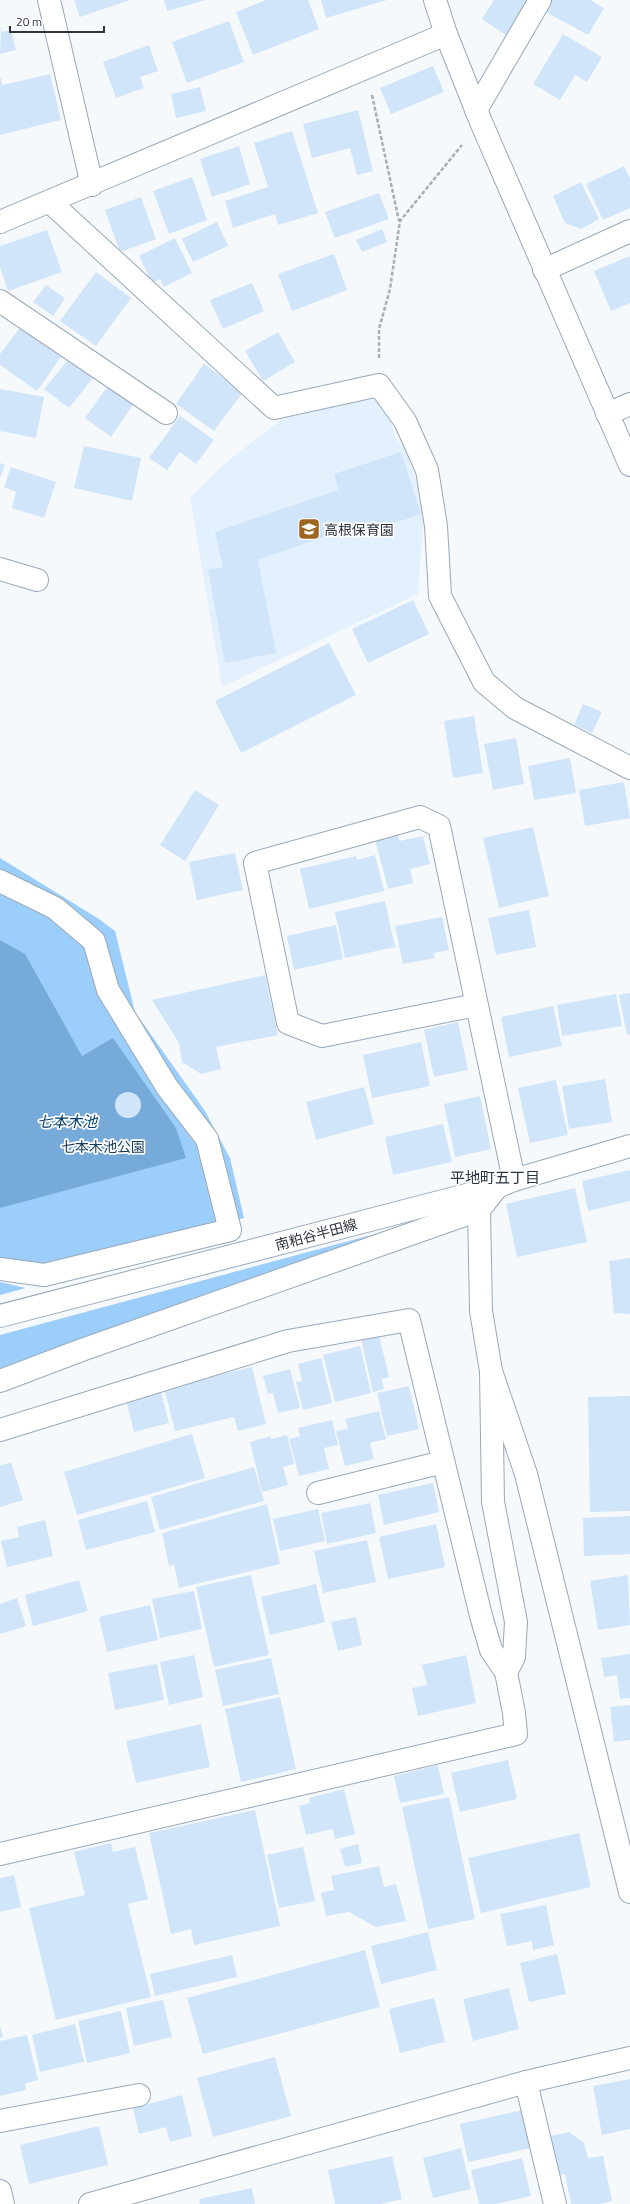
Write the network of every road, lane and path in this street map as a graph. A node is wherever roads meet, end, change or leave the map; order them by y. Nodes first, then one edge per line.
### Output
1 (49, 0) edge
2 (435, 0) edge
3 (540, 0) edge
4 (446, 34) junction
5 (365, 67) junction
6 (479, 116) junction
7 (92, 185) junction
8 (50, 202) junction
9 (400, 221) junction
10 (0, 222) edge
11 (630, 231) edge
12 (544, 270) junction
13 (0, 301) edge
14 (379, 386) junction
15 (630, 404) edge
16 (166, 413) dead end
17 (607, 414) junction
18 (630, 465) edge
19 (0, 568) edge
20 (37, 580) dead end
21 (630, 768) edge
22 (0, 881) edge
23 (476, 1005) junction
24 (630, 1146) edge
25 (506, 1183) junction
26 (479, 1210) junction
27 (0, 1269) edge
28 (0, 1316) edge
29 (491, 1371) junction
30 (0, 1381) edge
31 (0, 1430) edge
32 (443, 1462) junction
33 (318, 1493) dead end
34 (506, 1672) junction
35 (0, 1854) edge
36 (630, 1892) edge
37 (630, 2058) edge
38 (526, 2082) junction
39 (139, 2095) dead end
40 (0, 2121) edge
41 (0, 2191) edge
42 (3, 2204) edge
43 (90, 2204) edge
44 (555, 2204) edge

1 - 7 street
2 - 4 street
3 - 6 street
4 - 5 street
4 - 6 street
5 - 7 street
5 - 9 path
6 - 9 path
6 - 12 street
7 - 8 street
8 - 10 street
8 - 14 street
9 - 14 path
11 - 12 street
12 - 17 street
13 - 16 street
14 - 21 street
15 - 17 street
17 - 18 street
19 - 20 street
22 - 27 street
23 - 23 street
23 - 25 street
24 - 25 street, 南粕谷半田線
25 - 26 street
25 - 28 street, 南粕谷半田線
26 - 29 street
26 - 30 street
29 - 34 street
29 - 36 street
31 - 32 street
32 - 33 street
32 - 34 street
34 - 35 street
37 - 38 street
38 - 43 street
38 - 44 street
39 - 40 street
41 - 42 street

